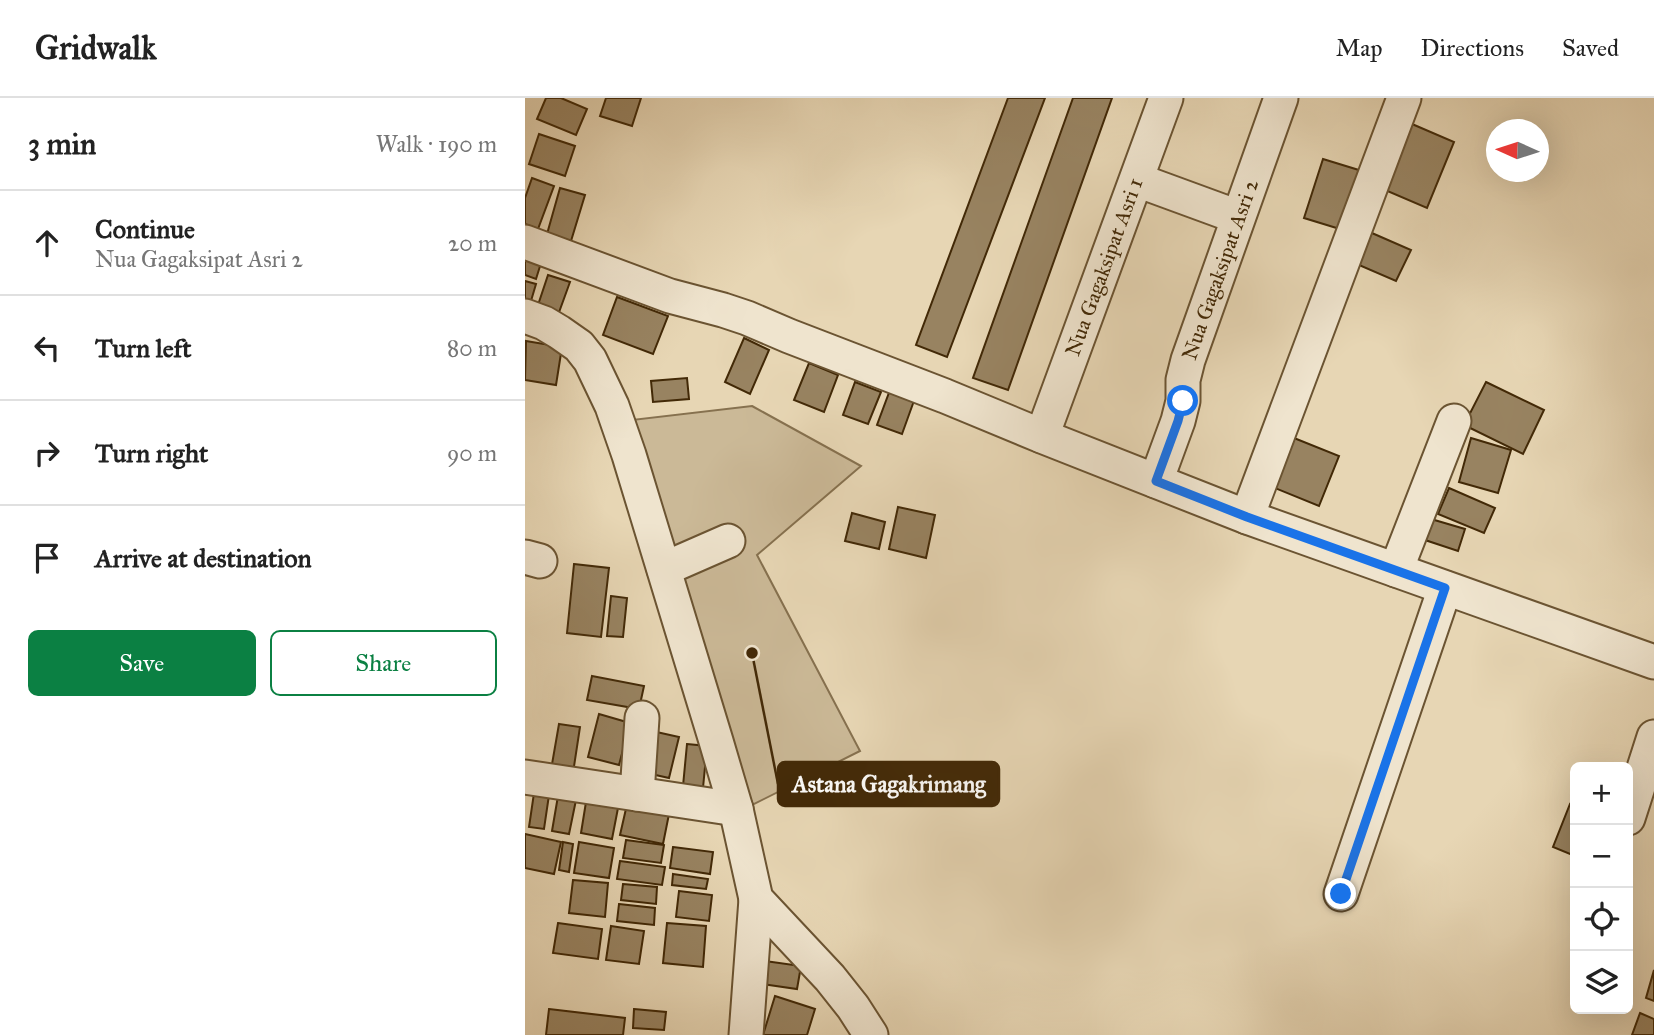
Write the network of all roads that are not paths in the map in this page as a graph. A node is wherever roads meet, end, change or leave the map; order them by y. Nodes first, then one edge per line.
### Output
1 (1167, 98) edge
2 (1281, 98) edge
3 (1404, 98) edge
4 (1137, 180) junction
5 (1238, 217) junction
6 (525, 242) edge
7 (525, 316) edge
8 (1454, 421) dead end
9 (1042, 436) junction
10 (1156, 481) junction
11 (1247, 517) junction
12 (728, 541) dead end
13 (664, 569) junction
14 (1396, 570) junction
15 (1445, 588) junction
16 (1654, 662) edge
17 (642, 718) dead end
18 (1654, 737) edge
19 (525, 777) edge
20 (637, 794) junction
21 (1633, 802) edge
22 (736, 809) junction
23 (1341, 894) dead end
24 (756, 899) junction
25 (746, 1035) edge
26 (871, 1035) edge

1 - 4 street, Nua Gagaksipat Asri 1
2 - 5 street, Nua Gagaksipat Asri 2
3 - 11 street
4 - 5 street
4 - 9 street, Nua Gagaksipat Asri 1
5 - 10 street, Nua Gagaksipat Asri 2
6 - 9 street
7 - 13 street
8 - 14 street
9 - 10 street
10 - 11 street
11 - 14 street
12 - 13 street
13 - 22 street
14 - 15 street
15 - 16 street
15 - 23 street
17 - 20 street
18 - 21 street
19 - 20 street
20 - 22 street
22 - 24 street
24 - 25 street
24 - 26 street

